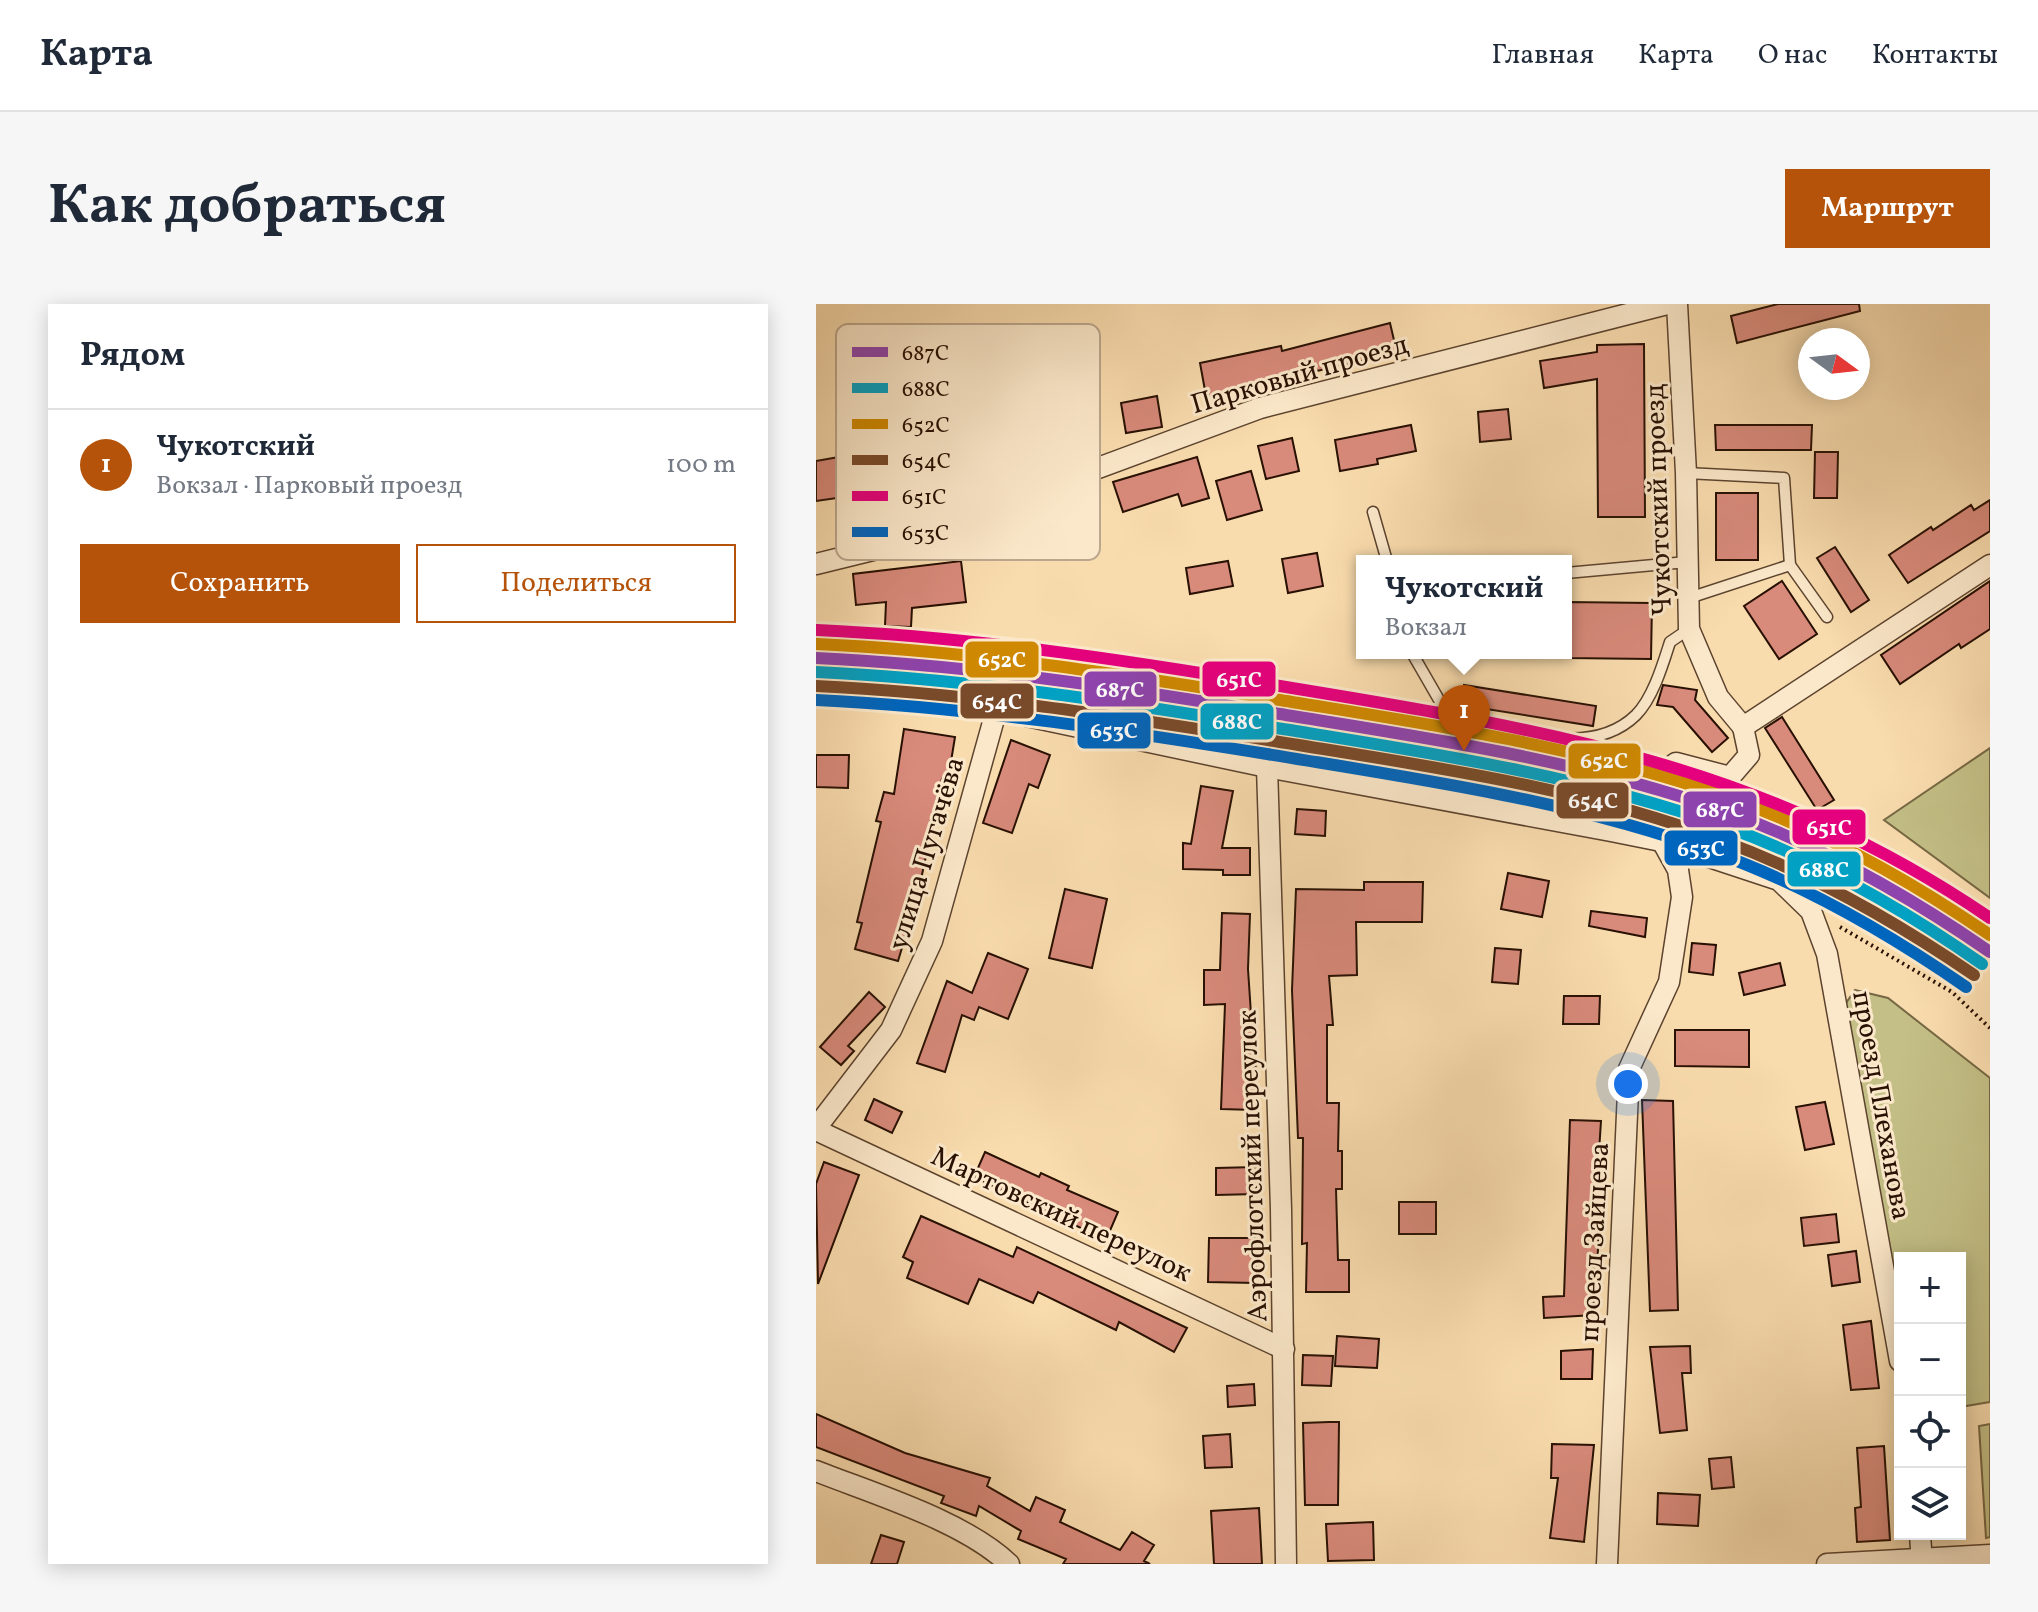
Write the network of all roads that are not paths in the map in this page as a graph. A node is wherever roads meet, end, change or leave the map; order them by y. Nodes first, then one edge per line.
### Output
1 (1667, 304) edge
2 (1677, 304) edge
3 (1100, 467) edge
4 (1686, 473) junction
5 (1373, 512) dead end
6 (1385, 555) edge
7 (836, 559) edge
8 (1687, 562) junction
9 (816, 564) edge
10 (1790, 565) junction
11 (1990, 565) edge
12 (1572, 572) edge
13 (1687, 599) junction
14 (1827, 617) dead end
15 (1689, 629) junction
16 (1415, 659) edge
17 (816, 687) edge
18 (997, 708) junction
19 (1743, 727) junction
20 (1267, 767) junction
21 (1661, 841) junction
22 (816, 1129) edge
23 (1894, 1328) edge
24 (1284, 1349) junction
25 (816, 1471) edge
26 (1920, 1540) edge
27 (1990, 1555) edge
28 (1922, 1562) edge
29 (1009, 1564) edge
30 (1286, 1564) edge
31 (1607, 1564) edge
32 (1827, 1564) edge

1 - 3 street, Парковый проезд
2 - 4 street, Чукотский проезд
4 - 8 street, Чукотский проезд
4 - 10 lane
5 - 6 lane
7 - 9 street, Парковый проезд
8 - 12 lane
8 - 13 street, Чукотский проезд
10 - 13 lane
10 - 14 lane
11 - 19 street
13 - 15 street, Чукотский проезд
15 - 16 lane
15 - 19 street, Чукотский проезд
17 - 18 street
18 - 20 street
18 - 22 street, улица Пугачёва
19 - 21 street
20 - 21 street
20 - 24 street, Аэрофлотский переулок
21 - 23 street, проезд Плеханова
21 - 31 street, проезд Зайцева
22 - 24 street, Мартовский переулок
24 - 30 street, Аэрофлотский переулок
25 - 29 street
26 - 28 street
27 - 28 street
28 - 32 street

